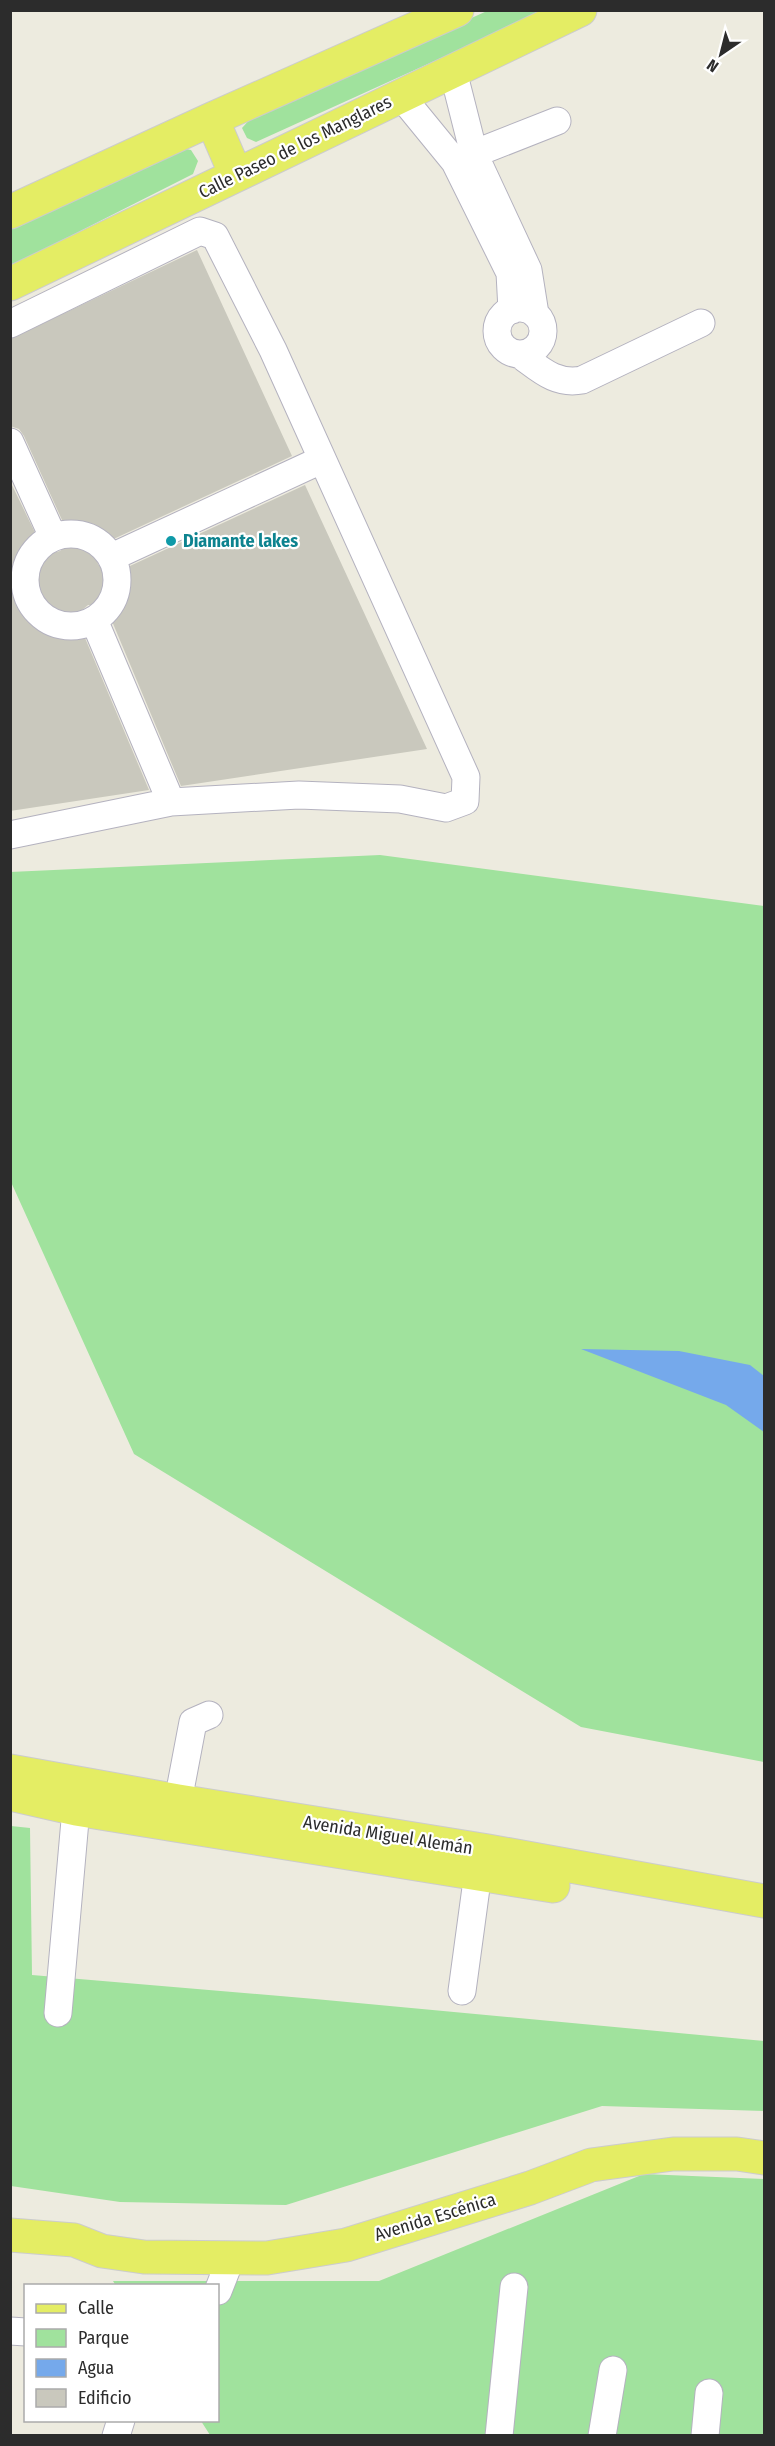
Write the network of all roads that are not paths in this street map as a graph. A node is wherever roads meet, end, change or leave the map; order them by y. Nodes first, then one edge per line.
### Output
1 (457, 10) edge
2 (580, 10) edge
3 (453, 71) junction
4 (401, 96) junction
5 (212, 119) junction
6 (557, 121) dead end
7 (464, 158) junction
8 (236, 176) junction
9 (10, 212) edge
10 (10, 284) edge
11 (523, 312) junction
12 (701, 323) dead end
13 (10, 324) edge
14 (519, 354) junction
15 (10, 442) edge
16 (321, 460) junction
17 (53, 537) junction
18 (112, 558) junction
19 (19, 596) edge
20 (94, 621) junction
21 (171, 802) junction
22 (10, 835) edge
23 (209, 1714) dead end
24 (10, 1771) edge
25 (10, 1794) edge
26 (178, 1801) junction
27 (76, 1809) junction
28 (478, 1873) junction
29 (765, 1901) edge
30 (765, 1923) edge
31 (462, 1991) dead end
32 (58, 2013) dead end
33 (765, 2158) edge
34 (10, 2235) edge
35 (102, 2251) junction
36 (10, 2255) edge
37 (231, 2258) junction
38 (514, 2287) dead end
39 (219, 2288) edge
40 (613, 2370) dead end
41 (709, 2393) dead end
42 (500, 2436) edge
43 (602, 2436) edge
44 (705, 2436) edge

1 - 5 main road
2 - 3 main road, Calle Paseo de los Manglares
3 - 4 main road, Calle Paseo de los Manglares
3 - 7 street
4 - 7 street
4 - 8 main road, Calle Paseo de los Manglares
5 - 8 main road
5 - 9 main road
6 - 7 street
7 - 11 street
8 - 10 main road, Calle Paseo de los Manglares
11 - 14 street
11 - 14 street
12 - 14 street
13 - 16 street
15 - 17 street
16 - 18 street
16 - 21 street
17 - 18 street
17 - 19 street
18 - 20 street
19 - 20 street
20 - 21 street
21 - 22 street
23 - 26 street
24 - 26 main road, Avenida Miguel Alemán
25 - 27 main road, Avenida Miguel Alemán
26 - 29 main road, Avenida Miguel Alemán
27 - 28 main road, Avenida Miguel Alemán
27 - 32 street
28 - 30 main road, Avenida Miguel Alemán
28 - 31 street
33 - 37 main road, Avenida Escénica
34 - 35 main road
35 - 36 main road
35 - 37 main road, Avenida Escénica
37 - 39 street
38 - 42 street
40 - 43 street
41 - 44 street

